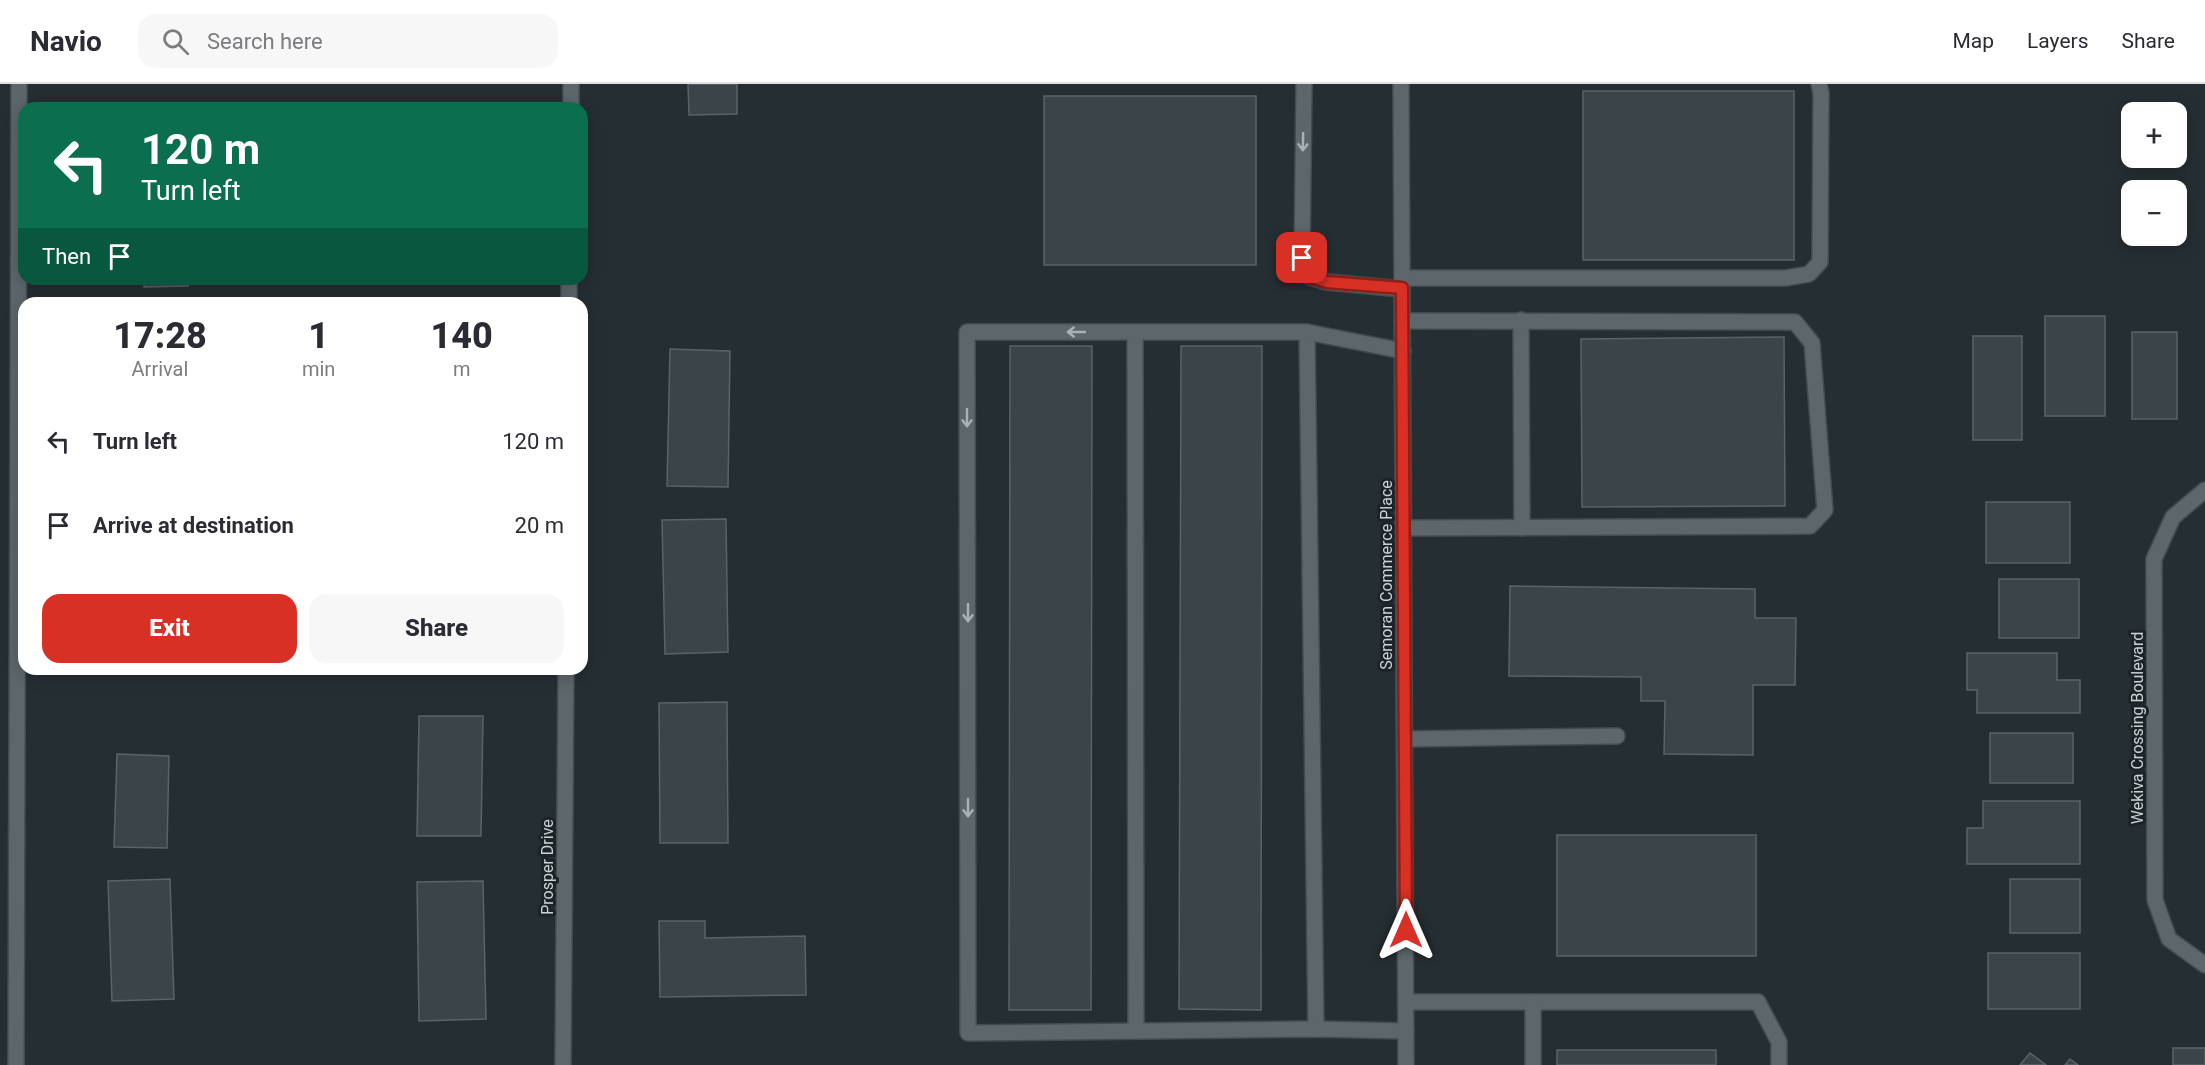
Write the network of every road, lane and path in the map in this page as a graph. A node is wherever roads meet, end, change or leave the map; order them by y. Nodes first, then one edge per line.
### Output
1 (19, 84) edge
2 (571, 84) edge
3 (1304, 84) edge
4 (1401, 84) edge
5 (1819, 84) edge
6 (19, 102) edge
7 (571, 102) edge
8 (1402, 283) junction
9 (1521, 320) junction
10 (1402, 321) junction
11 (1307, 332) junction
12 (1135, 333) junction
13 (1402, 351) junction
14 (18, 411) edge
15 (2205, 490) edge
16 (1404, 528) junction
17 (1522, 528) junction
18 (566, 675) edge
19 (1617, 736) dead end
20 (1405, 739) junction
21 (2205, 965) edge
22 (1406, 1002) junction
23 (1533, 1002) junction
24 (1317, 1029) junction
25 (1406, 1031) junction
26 (1136, 1032) junction
27 (16, 1065) edge
28 (563, 1065) edge
29 (1406, 1065) edge
30 (1533, 1065) edge
31 (1779, 1065) edge

1 - 6 street
2 - 7 street
3 -> 8 street
4 - 8 street, Semoran Commerce Place
5 - 8 street
8 - 10 street, Semoran Commerce Place
9 - 10 street
9 - 17 street
9 - 17 street
10 - 13 street, Semoran Commerce Place
11 - 12 street
11 - 13 street
11 - 24 street
12 - 26 street
12 -> 26 street
13 - 16 street, Semoran Commerce Place
14 - 27 street
15 - 21 street, Wekiva Crossing Boulevard
16 - 17 street
16 - 20 street, Semoran Commerce Place
18 - 28 street, Prosper Drive
19 - 20 street
20 - 22 street, Semoran Commerce Place
22 - 23 street
22 - 25 street, Semoran Commerce Place
23 - 30 street
23 - 31 street
24 - 25 street
24 - 26 street
25 - 29 street, Semoran Commerce Place

